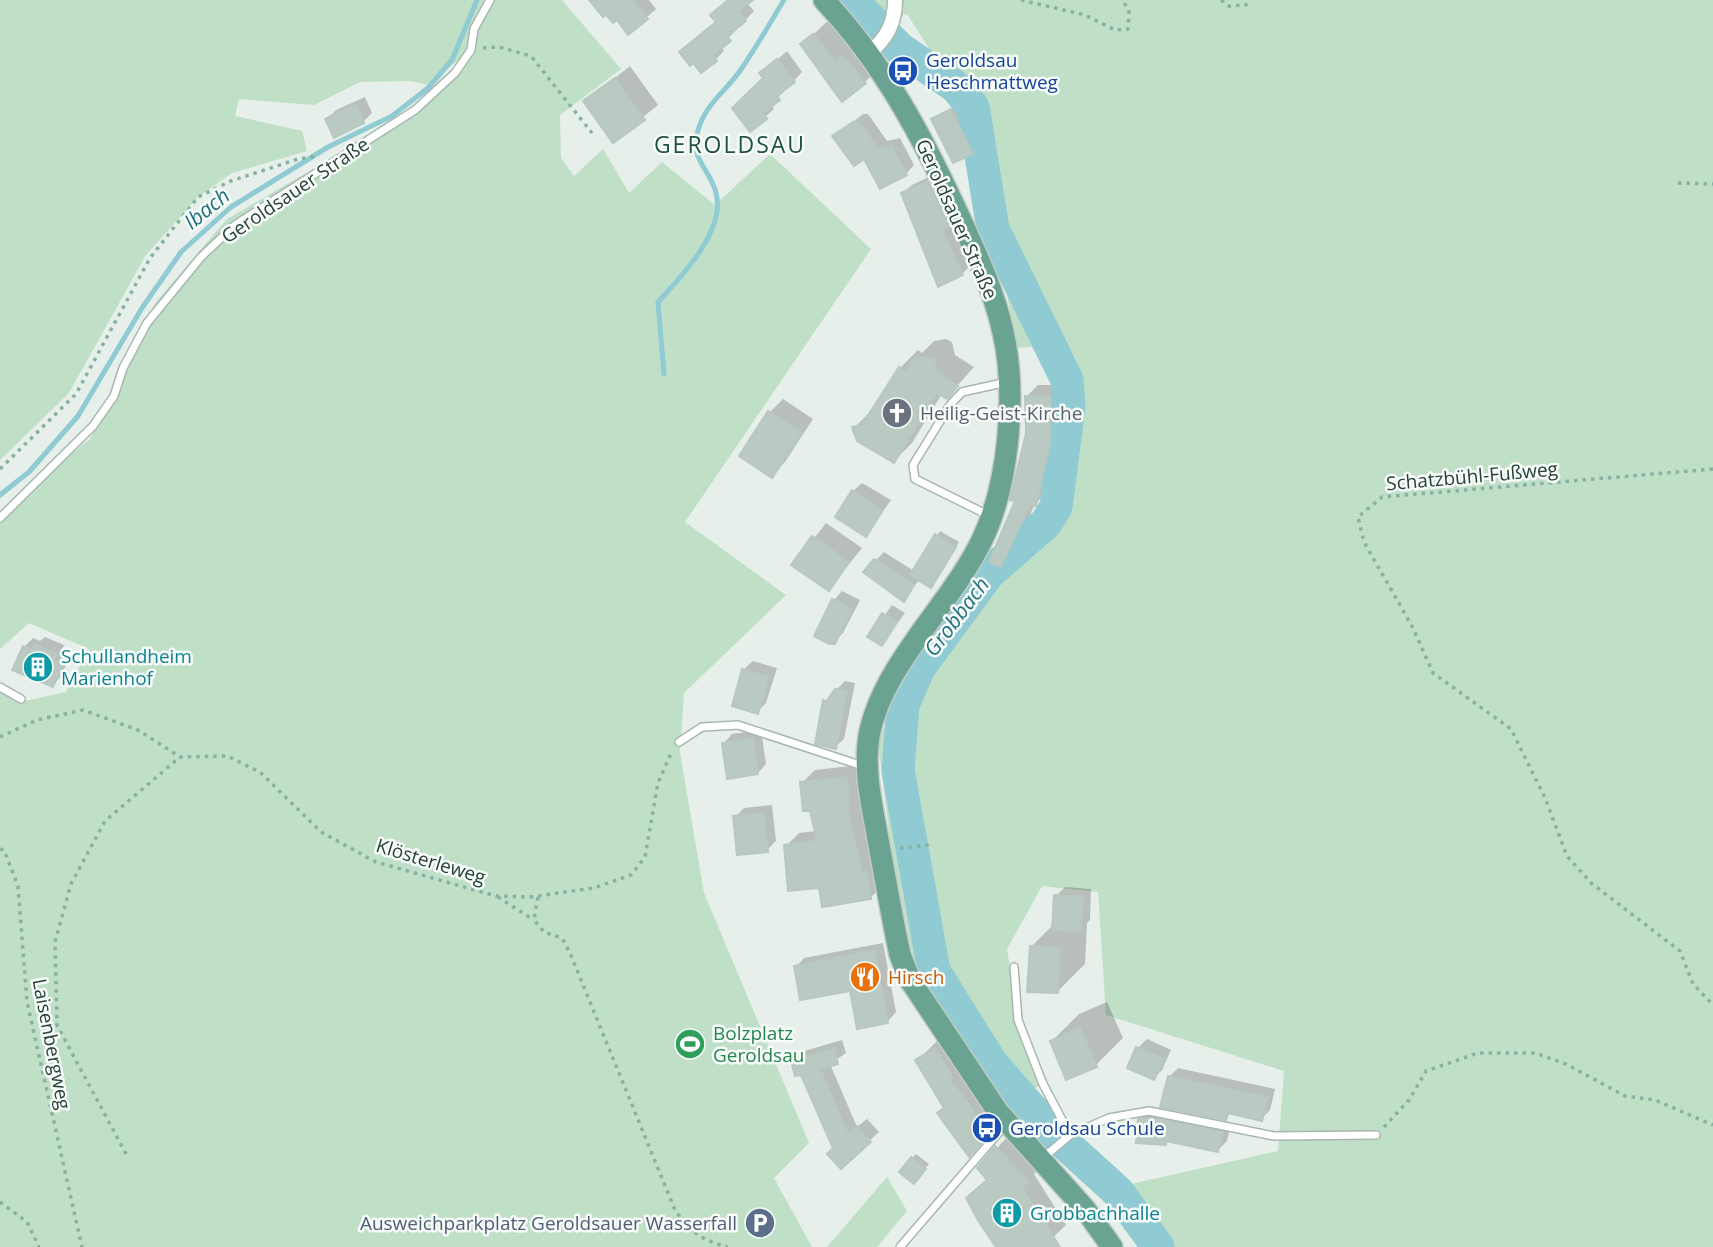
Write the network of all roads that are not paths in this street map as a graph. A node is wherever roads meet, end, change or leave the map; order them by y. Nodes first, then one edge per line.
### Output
1 (490, 0) edge
2 (824, 0) edge
3 (895, 0) edge
4 (876, 46) junction
5 (1008, 382) junction
6 (991, 517) junction
7 (0, 518) edge
8 (0, 687) edge
9 (21, 699) dead end
10 (679, 741) road end
11 (867, 768) junction
12 (1014, 967) dead end
13 (1007, 1123) junction
14 (1070, 1135) junction
15 (1376, 1135) road end
16 (1047, 1155) junction
17 (1106, 1245) edge
18 (900, 1247) edge

1 - 7 lane, Geroldsauer Straße
2 - 4 main road, Geroldsauer Straße
3 - 4 street
4 - 5 main road, Geroldsauer Straße
5 - 6 main road, Geroldsauer Straße
5 - 6 lane
6 - 11 main road, Geroldsauer Straße
8 - 9 lane
10 - 11 lane
11 - 13 main road, Geroldsauer Straße
12 - 14 lane
13 - 16 main road, Geroldsauer Straße
13 - 18 lane
14 - 15 lane
14 - 16 lane
16 - 17 main road, Geroldsauer Straße

